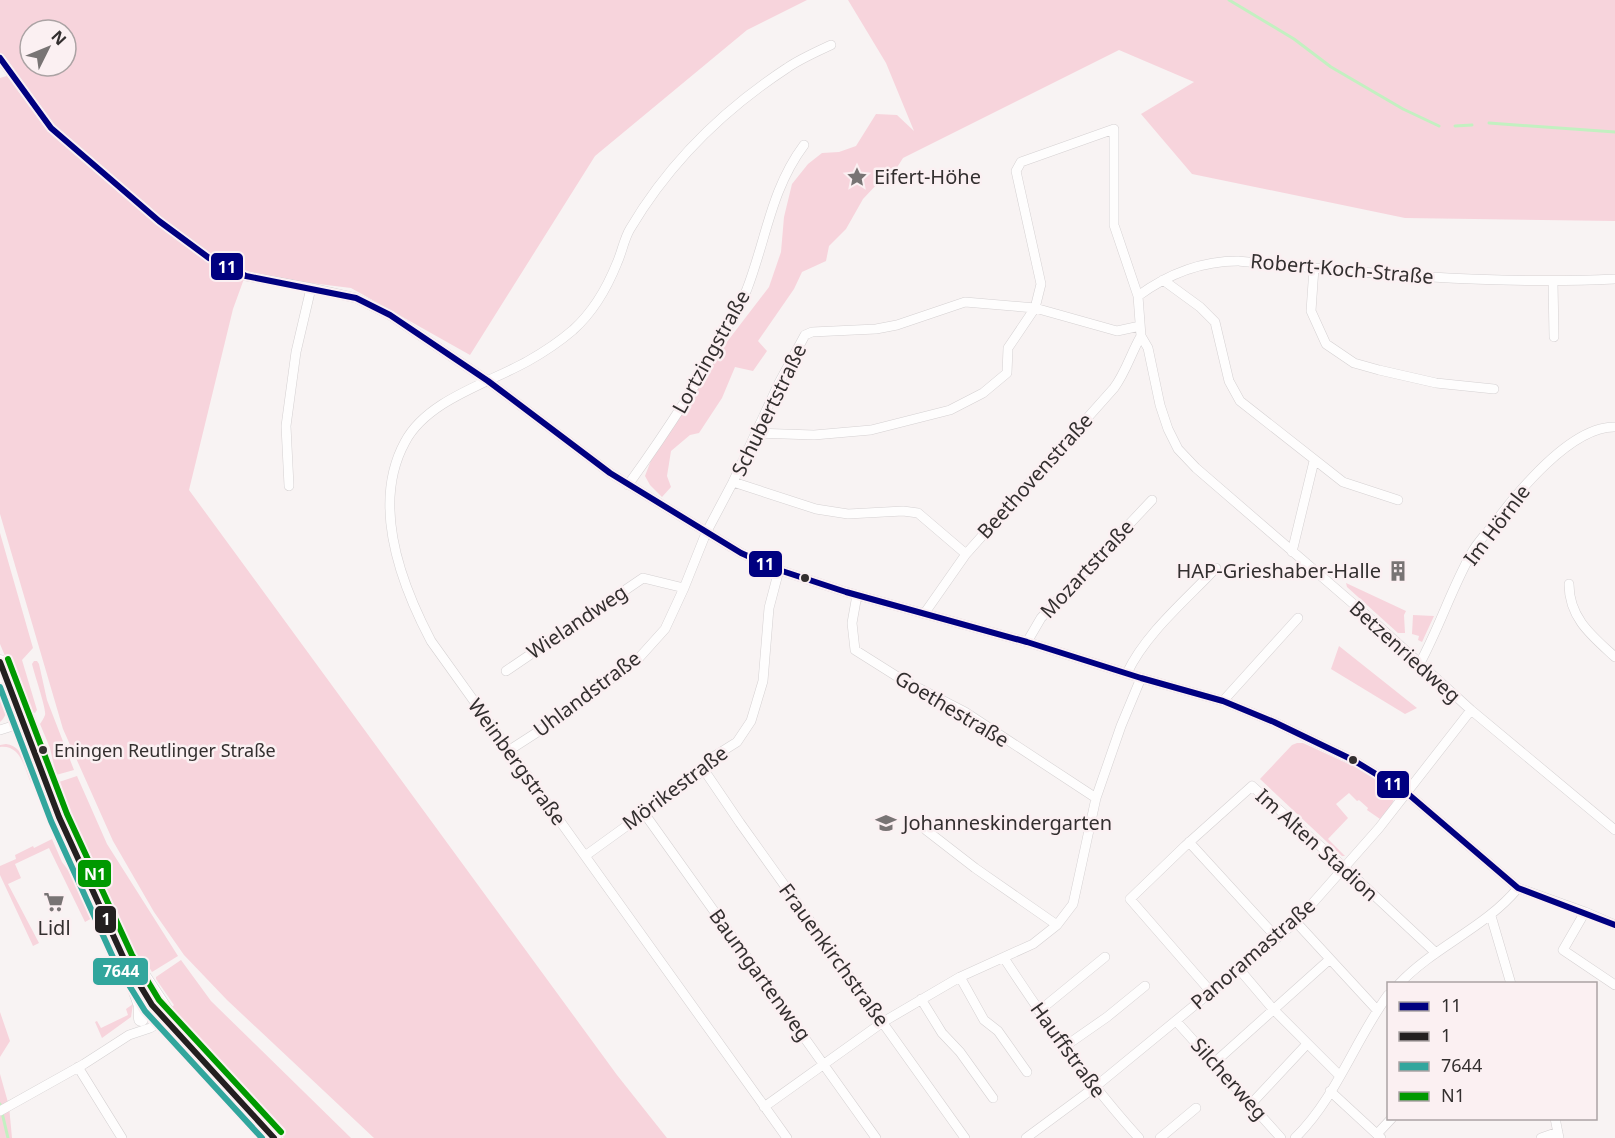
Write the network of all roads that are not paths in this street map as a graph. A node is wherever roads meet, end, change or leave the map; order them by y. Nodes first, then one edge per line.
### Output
1 (831, 45) dead end
2 (0, 58) edge
3 (804, 145) dead end
4 (1314, 268) junction
5 (1615, 279) edge
6 (1163, 280) junction
7 (1553, 282) junction
8 (311, 288) junction
9 (1138, 296) junction
10 (1035, 308) junction
11 (1141, 331) junction
12 (1554, 337) dead end
13 (488, 381) junction
14 (1494, 389) dead end
15 (1615, 427) edge
16 (756, 433) junction
17 (1314, 461) junction
18 (733, 482) junction
19 (628, 485) junction
20 (289, 486) dead end
21 (1152, 500) dead end
22 (1398, 500) dead end
23 (706, 533) junction
24 (1292, 552) junction
25 (966, 554) junction
26 (1216, 568) dead end
27 (779, 570) junction
28 (1569, 584) dead end
29 (684, 588) junction
30 (857, 595) junction
31 (924, 614) junction
32 (1298, 618) dead end
33 (1027, 642) junction
34 (1615, 657) edge
35 (0, 662) edge
36 (1420, 663) junction
37 (506, 671) dead end
38 (1127, 673) junction
39 (1142, 678) junction
40 (1222, 701) junction
41 (1471, 710) junction
42 (22, 723) junction
43 (0, 730) edge
44 (508, 751) junction
45 (705, 770) junction
46 (1407, 793) junction
47 (1096, 798) junction
48 (644, 813) junction
49 (926, 830) dead end
50 (1615, 830) edge
51 (1189, 842) junction
52 (585, 856) junction
53 (1345, 868) junction
54 (1518, 888) junction
55 (100, 910) junction
56 (1585, 912) junction
57 (1491, 916) junction
58 (1296, 922) junction
59 (1057, 925) junction
60 (1615, 925) edge
61 (1277, 938) junction
62 (1436, 953) junction
63 (1105, 957) dead end
64 (1004, 958) junction
65 (124, 959) junction
66 (1330, 959) junction
67 (1239, 969) junction
68 (960, 977) junction
69 (1401, 982) edge
70 (1510, 982) edge
71 (1615, 985) edge
72 (1145, 986) dead end
73 (1211, 992) junction
74 (1387, 998) edge
75 (921, 999) junction
76 (1273, 1010) junction
77 (1039, 1011) junction
78 (1377, 1011) junction
79 (165, 1015) junction
80 (141, 1019) junction
81 (1176, 1021) junction
82 (883, 1023) junction
83 (129, 1035) junction
84 (1307, 1044) junction
85 (1064, 1047) junction
86 (1214, 1063) junction
87 (824, 1065) junction
88 (78, 1067) junction
89 (1027, 1072) dead end
90 (1340, 1076) junction
91 (1095, 1087) junction
92 (1330, 1091) junction
93 (993, 1098) dead end
94 (1251, 1104) junction
95 (764, 1107) junction
96 (4, 1108) edge
97 (1196, 1108) dead end
98 (1391, 1120) edge
99 (1555, 1120) edge
100 (1559, 1135) edge
101 (1379, 1136) edge
102 (122, 1138) edge
103 (274, 1138) edge
104 (786, 1138) edge
105 (876, 1138) edge
106 (965, 1138) edge
107 (1026, 1138) edge
108 (1139, 1138) edge
109 (1160, 1138) edge
110 (1281, 1138) edge
111 (1295, 1138) edge
112 (1541, 1138) edge

1 - 13 street, Weinbergstraße
2 - 8 street
3 - 19 street, Lortzingstraße
4 - 6 street, Robert-Koch-Straße
4 - 7 street, Robert-Koch-Straße
4 - 14 street
5 - 7 street, Robert-Koch-Straße
6 - 9 street, Robert-Koch-Straße
6 - 17 street
7 - 12 street
8 - 13 street
8 - 20 street
9 - 10 street, Betzenriedweg
9 - 11 street, Betzenriedweg
10 - 11 street, Schubertstraße
10 - 16 street
10 - 16 street, Schubertstraße
11 - 24 street, Betzenriedweg
11 - 25 street, Beethovenstraße
13 - 19 street
13 - 44 street, Weinbergstraße
15 - 36 street, Im Hörnle
16 - 18 street, Schubertstraße
17 - 22 street
17 - 24 street
18 - 23 street, Schubertstraße
18 - 25 street
19 - 23 street
21 - 33 street, Mozartstraße
23 - 27 street
23 - 29 street, Uhlandstraße
24 - 36 street, Betzenriedweg
25 - 31 street, Beethovenstraße
26 - 38 street
27 - 30 street
27 - 45 street, Mörikestraße
28 - 34 street
29 - 37 street, Wielandweg
29 - 44 street, Uhlandstraße
30 - 31 street
30 - 47 street, Goethestraße
31 - 33 street
32 - 40 street
33 - 38 street
35 - 42 main road
36 - 41 street, Betzenriedweg
38 - 39 street
39 - 40 street
39 - 47 street
40 - 46 street
41 - 46 street, Panoramastraße
41 - 50 street, Betzenriedweg
42 - 43 street
42 - 55 main road
44 - 52 street, Weinbergstraße
45 - 48 street, Mörikestraße
45 - 82 street, Frauenkirchstraße
46 - 53 street, Panoramastraße
46 - 54 street
47 - 59 street
48 - 52 street, Mörikestraße
48 - 87 street, Baumgartenweg
49 - 59 street
51 - 53 street, Im Alten Stadion
51 - 61 street
51 - 73 street, Im Alten Stadion
52 - 95 street, Weinbergstraße
53 - 58 street, Panoramastraße
53 - 62 street, Im Alten Stadion
54 - 56 street
54 - 57 street
55 - 65 main road
55 - 79 main road
56 - 60 street
56 - 71 street
57 - 62 street
57 - 70 street
58 - 61 street, Panoramastraße
58 - 66 street
59 - 64 street
61 - 67 street, Panoramastraße
62 - 69 street
63 - 77 street
64 - 68 street
64 - 77 street, Hauffstraße
65 - 79 main road
65 - 80 main road
66 - 76 street
66 - 78 street
67 - 73 street, Panoramastraße
67 - 76 street
68 - 75 street
68 - 89 street
72 - 85 street
73 - 81 street, Panoramastraße
74 - 78 street
75 - 82 street
75 - 93 street
76 - 84 street
76 - 86 street
77 - 85 street, Hauffstraße
78 - 90 street
79 - 80 street
79 - 83 street
79 - 103 main road
80 - 83 street
81 - 86 street, Silcherweg
81 - 91 street, Panoramastraße
82 - 87 street
82 - 106 street, Frauenkirchstraße
83 - 88 street
84 - 90 street
84 - 94 street
85 - 91 street, Hauffstraße
86 - 94 street, Silcherweg
87 - 95 street
87 - 105 street, Baumgartenweg
88 - 96 street
88 - 102 street
90 - 92 street
91 - 107 street, Panoramastraße
91 - 108 street, Hauffstraße
92 - 101 street
92 - 111 street
94 - 110 street, Silcherweg
95 - 104 street, Weinbergstraße
97 - 109 street
98 - 101 street
99 - 100 street
100 - 112 street

